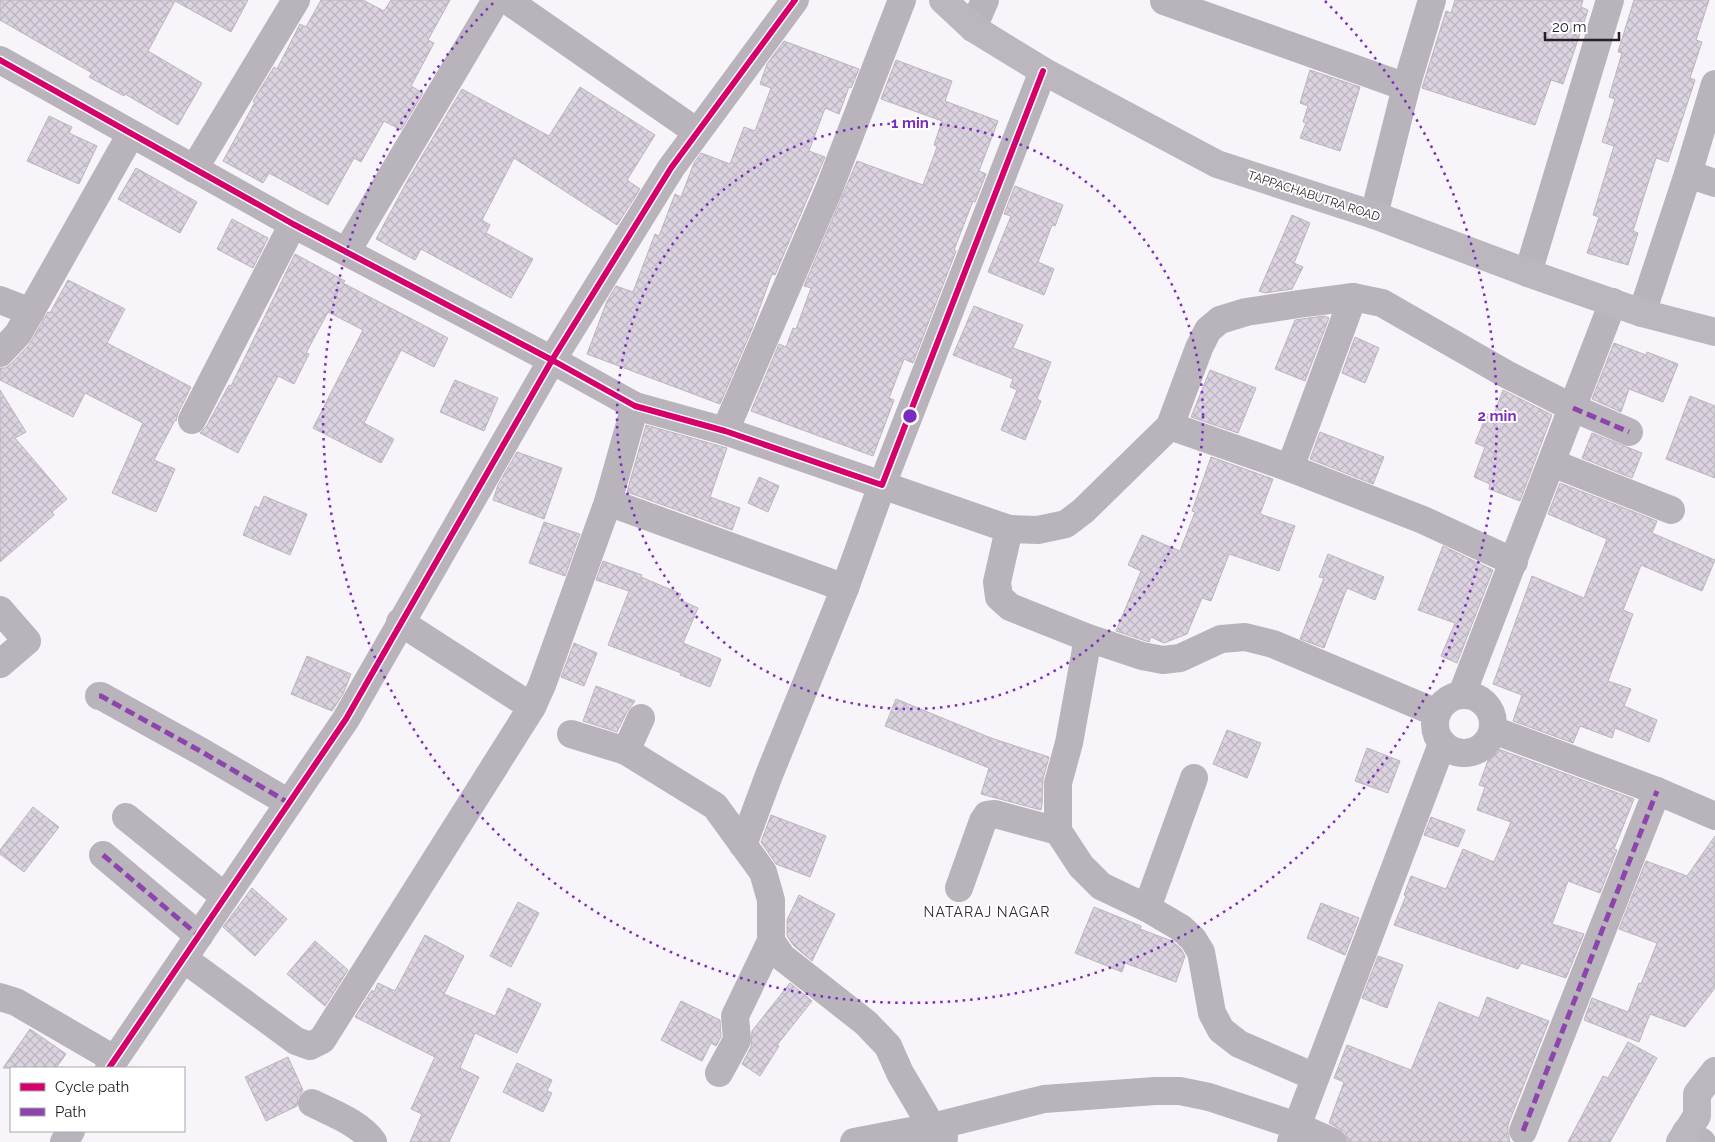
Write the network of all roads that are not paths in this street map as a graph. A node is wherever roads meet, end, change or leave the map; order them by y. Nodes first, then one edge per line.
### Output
1 (496, 0) edge
2 (507, 0) edge
3 (795, 0) edge
4 (902, 0) edge
5 (942, 0) edge
6 (985, 0) edge
7 (1432, 0) edge
8 (1610, 0) edge
9 (1164, 1) edge
10 (288, 3) edge
11 (973, 28) junction
12 (0, 60) edge
13 (1043, 71) junction
14 (1715, 84) edge
15 (1406, 87) junction
16 (697, 132) junction
17 (131, 134) junction
18 (194, 169) junction
19 (1688, 174) junction
20 (1715, 183) edge
21 (1374, 215) junction
22 (293, 224) junction
23 (347, 251) junction
24 (1528, 273) junction
25 (1353, 297) junction
26 (0, 300) edge
27 (1613, 302) junction
28 (31, 312) junction
29 (1642, 313) junction
30 (1715, 332) edge
31 (0, 353) edge
32 (552, 360) junction
33 (635, 406) junction
34 (1573, 408) junction
35 (192, 420) dead end
36 (1170, 426) junction
37 (724, 431) junction
38 (1629, 432) dead end
39 (1552, 463) junction
40 (1290, 468) junction
41 (882, 485) junction
42 (608, 502) junction
43 (1671, 510) dead end
44 (1009, 529) junction
45 (1514, 562) junction
46 (845, 588) junction
47 (0, 610) edge
48 (400, 622) junction
49 (1088, 638) junction
50 (0, 664) edge
51 (1462, 694) junction
52 (99, 696) dead end
53 (532, 707) junction
54 (1437, 713) junction
55 (641, 718) dead end
56 (1493, 730) junction
57 (571, 734) dead end
58 (1442, 744) junction
59 (626, 751) junction
60 (1194, 778) dead end
61 (1656, 791) junction
62 (289, 803) junction
63 (1715, 816) edge
64 (126, 817) dead end
65 (1058, 831) junction
66 (743, 845) junction
67 (104, 855) dead end
68 (959, 888) dead end
69 (225, 897) junction
70 (1147, 908) junction
71 (199, 936) junction
72 (771, 941) junction
73 (184, 959) junction
74 (0, 997) edge
75 (112, 1064) edge
76 (1715, 1071) edge
77 (719, 1074) dead end
78 (1315, 1078) junction
79 (312, 1103) dead end
80 (1696, 1128) edge
81 (1523, 1131) dead end
82 (940, 1134) edge
83 (1294, 1134) edge
84 (373, 1142) edge
85 (854, 1142) edge
86 (1333, 1142) edge

1 - 23 street
2 - 16 street
3 - 16 street
4 - 37 street
5 - 11 main road, TAPPACHABUTRA ROAD
6 - 11 street
7 - 15 street
8 - 24 street
9 - 15 street
10 - 18 street
11 - 13 main road, TAPPACHABUTRA ROAD
12 - 17 street
13 - 21 main road, TAPPACHABUTRA ROAD
13 - 41 street
14 - 19 street
15 - 21 street
16 - 32 street
17 - 18 street
17 - 28 street
18 - 22 street
19 - 20 street
19 - 29 street
21 - 24 main road, TAPPACHABUTRA ROAD
22 - 23 street
22 - 35 street
23 - 32 street
24 - 27 main road, TAPPACHABUTRA ROAD
25 - 34 street
25 - 36 street
25 - 40 street
26 - 28 street
27 - 29 main road, TAPPACHABUTRA ROAD
27 - 34 street
28 - 31 street
29 - 30 main road, TAPPACHABUTRA ROAD
32 - 33 street
32 - 48 street
33 - 37 street
33 - 42 street
34 - 38 street
34 - 39 street
36 - 40 street
36 - 44 street
37 - 41 street
39 - 43 street
39 - 45 street
40 - 45 street
41 - 44 street
41 - 46 street
42 - 46 street
42 - 53 street
44 - 49 street
45 - 51 street
46 - 66 street
47 - 50 street
48 - 53 street
48 - 62 street
49 - 54 street
49 - 65 street
51 - 54 street
51 - 56 street
52 - 62 street
53 - 73 street
54 - 58 street
55 - 59 street
56 - 58 street
56 - 61 street
57 - 59 street
58 - 78 street
59 - 66 street
60 - 70 street
61 - 63 street
61 - 81 street
62 - 69 street
64 - 69 street
65 - 68 street
65 - 70 street
66 - 72 street
67 - 71 street
69 - 71 street
70 - 78 street
71 - 73 street
72 - 77 street
72 - 82 street
73 - 75 street
74 - 75 street
76 - 80 main road
78 - 83 street
79 - 84 street
82 - 83 street
82 - 85 street
83 - 86 street

